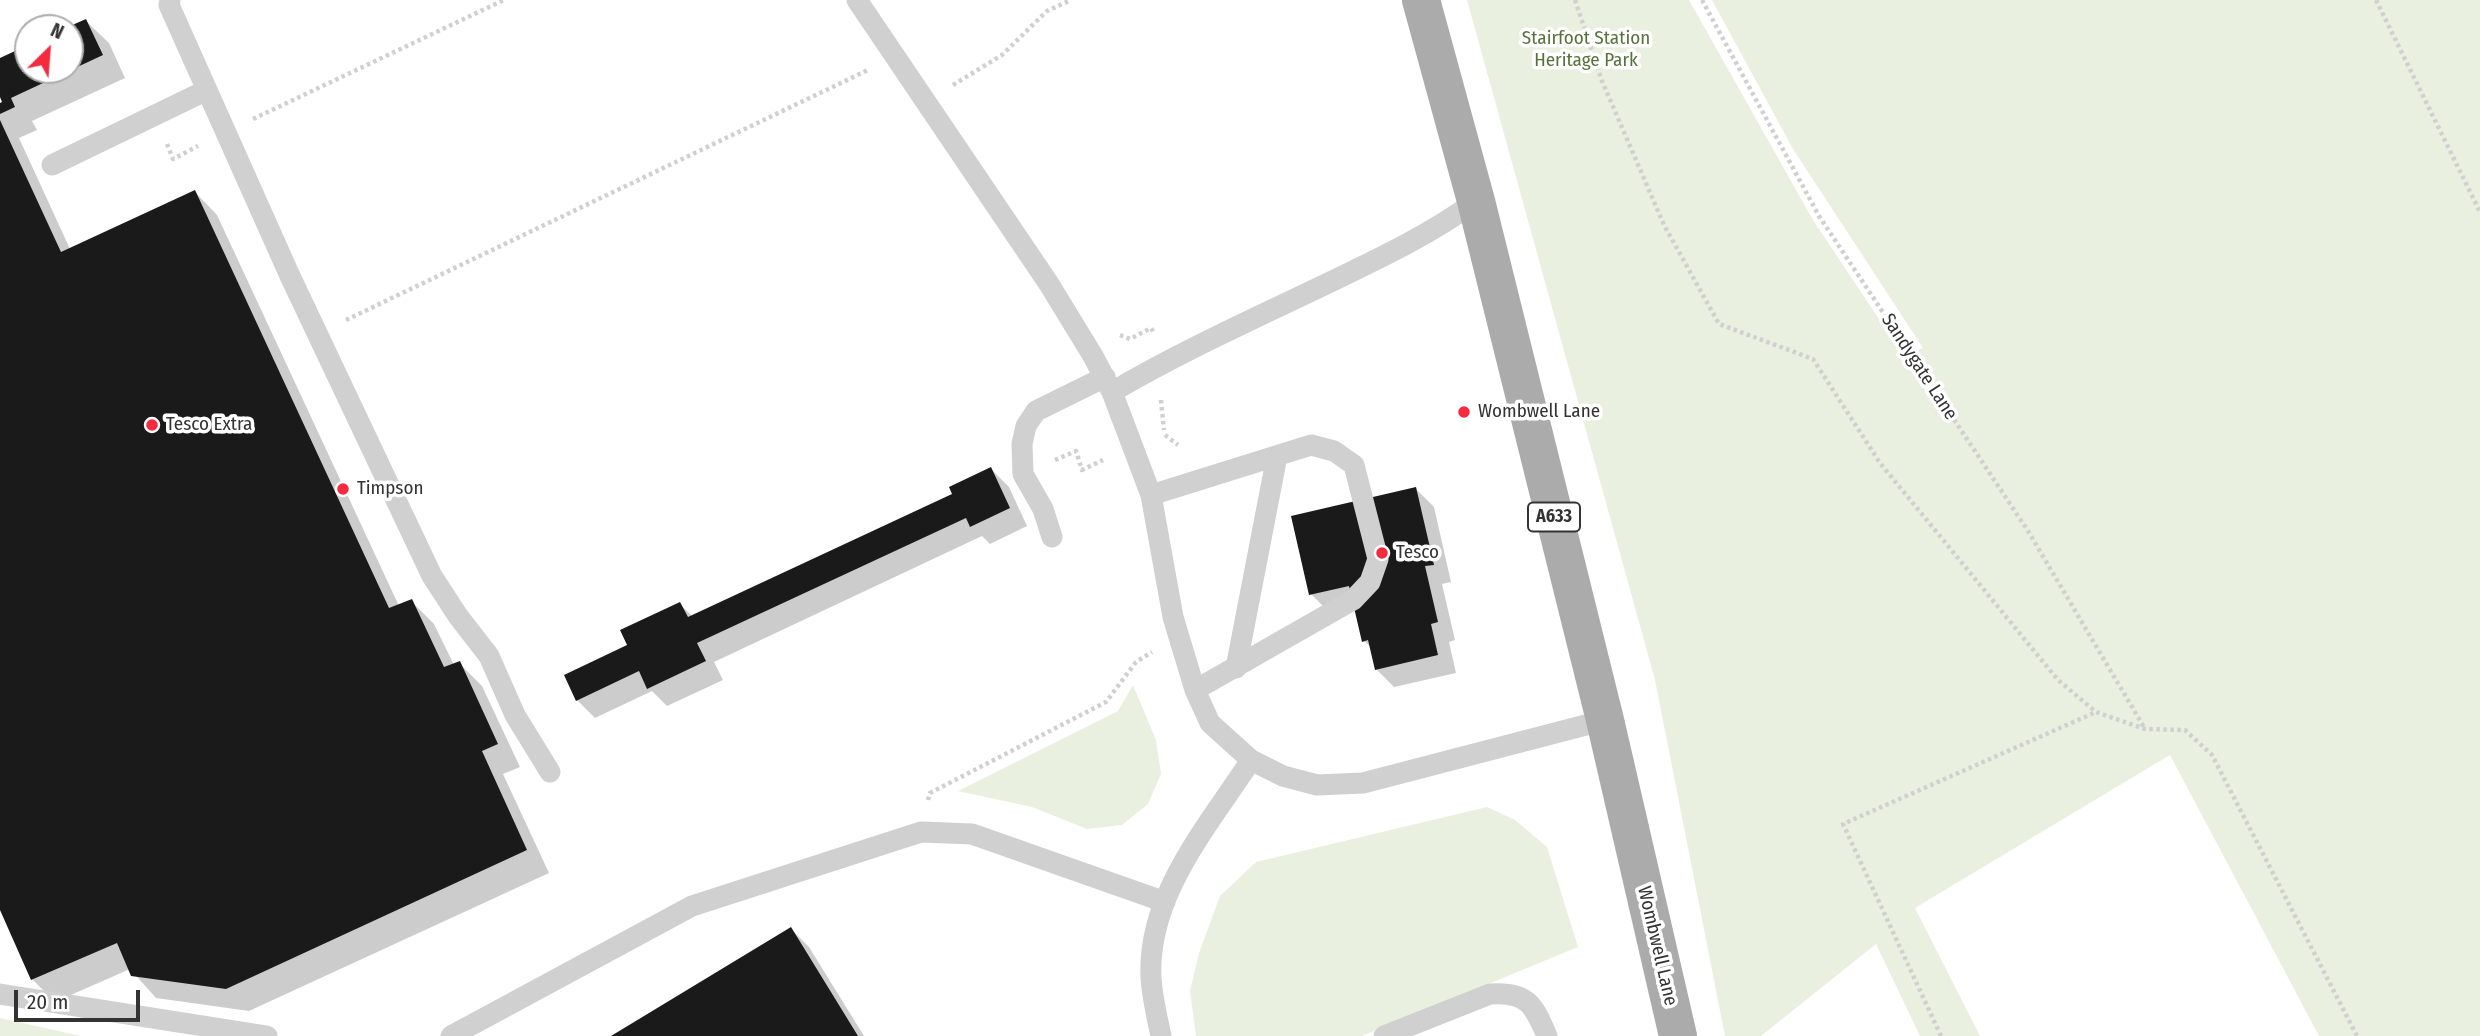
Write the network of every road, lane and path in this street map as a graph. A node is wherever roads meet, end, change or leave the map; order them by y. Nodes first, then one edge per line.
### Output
1 (170, 0) edge
2 (503, 0) edge
3 (857, 0) edge
4 (1071, 0) edge
5 (1421, 0) edge
6 (1575, 0) edge
7 (1702, 0) edge
8 (2376, 0) edge
9 (895, 58) junction
10 (950, 87) dead end
11 (207, 90) junction
12 (154, 115) junction
13 (225, 132) junction
14 (52, 164) dead end
15 (1476, 201) junction
16 (2480, 212) edge
17 (1115, 333) dead end
18 (317, 334) junction
19 (1166, 360) junction
20 (1108, 385) junction
21 (1165, 434) junction
22 (1178, 445) dead end
23 (1132, 448) junction
24 (1277, 456) junction
25 (1023, 474) junction
26 (1152, 495) junction
27 (1052, 537) dead end
28 (1179, 635) junction
29 (1236, 668) junction
30 (1195, 690) junction
31 (2096, 712) junction
32 (1605, 720) junction
33 (2145, 729) junction
34 (1251, 760) junction
35 (550, 772) dead end
36 (921, 832) junction
37 (1165, 902) junction
38 (0, 994) edge
39 (267, 1036) edge
40 (451, 1036) edge
41 (1161, 1036) edge
42 (1384, 1036) edge
43 (1547, 1036) edge
44 (1678, 1036) edge
45 (1941, 1036) edge
46 (2357, 1036) edge

1 - 11 lane
2 - 13 path
3 - 9 lane
4 - 10 path
5 - 15 main road, Wombwell Lane / A633
6 - 31 path
7 - 33 path, Sandygate Lane
8 - 16 path
9 - 18 path
9 - 20 lane
11 - 12 lane
11 - 13 lane
12 - 13 path
12 - 14 lane
13 - 18 lane
15 - 19 lane
15 - 32 main road, Wombwell Lane / A633
17 - 19 path
18 - 35 lane
19 - 20 lane
19 - 21 path
20 - 23 lane
20 - 25 lane
21 - 22 path
21 - 23 path
23 - 25 path
23 - 26 lane
24 - 26 lane
24 - 29 lane
24 - 29 lane
25 - 27 lane
26 - 28 lane
28 - 30 lane
28 - 36 path
29 - 30 lane
30 - 34 lane
31 - 33 path
31 - 45 path
32 - 34 lane
32 - 44 main road, Wombwell Lane / A633
33 - 46 path
34 - 37 lane
36 - 37 lane
36 - 40 lane
37 - 41 lane
38 - 39 lane
42 - 43 lane

